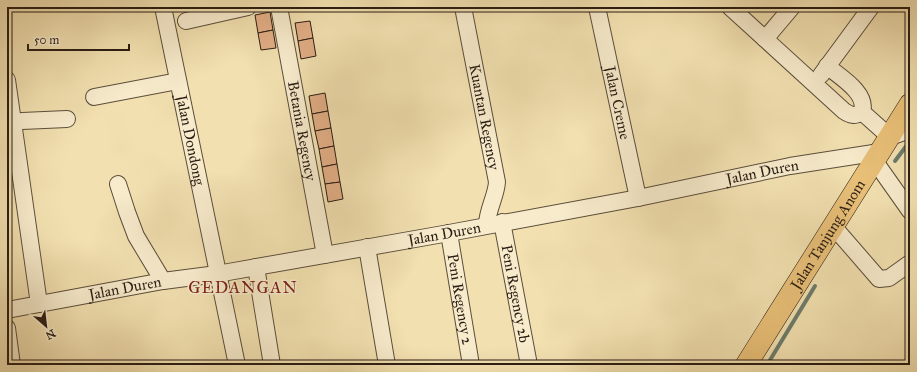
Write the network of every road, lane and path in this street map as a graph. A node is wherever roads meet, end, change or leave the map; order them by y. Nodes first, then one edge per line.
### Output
1 (163, 7) edge
2 (248, 7) edge
3 (279, 7) edge
4 (463, 7) edge
5 (597, 7) edge
6 (730, 7) edge
7 (792, 7) edge
8 (871, 7) edge
9 (186, 21) dead end
10 (765, 39) junction
11 (827, 66) junction
12 (7, 80) edge
13 (178, 80) junction
14 (813, 84) junction
15 (94, 97) dead end
16 (910, 104) edge
17 (862, 112) junction
18 (67, 119) dead end
19 (10, 124) edge
20 (910, 130) edge
21 (881, 149) junction
22 (118, 184) dead end
23 (638, 198) junction
24 (910, 211) edge
25 (494, 224) junction
26 (833, 226) junction
27 (449, 233) junction
28 (367, 247) junction
29 (325, 255) junction
30 (910, 263) edge
31 (256, 267) junction
32 (217, 274) junction
33 (163, 281) junction
34 (39, 304) junction
35 (7, 310) edge
36 (7, 328) edge
37 (12, 365) edge
38 (236, 365) edge
39 (272, 365) edge
40 (388, 365) edge
41 (471, 365) edge
42 (529, 365) edge
43 (746, 365) edge

1 - 13 street, Jalan Dondong
2 - 9 street
3 - 29 street, Betania Regency
4 - 25 street, Kuantan Regency
5 - 23 street, Jalan Creme
6 - 10 street
7 - 10 street
8 - 11 street
10 - 14 street
11 - 14 street
11 - 17 street
12 - 19 street
13 - 15 street
13 - 32 street, Jalan Dondong
14 - 17 street
16 - 21 main road, Jalan Tanjung Anom
17 - 21 street
18 - 19 street
19 - 34 street
20 - 21 street, Jalan Duren
21 - 23 street, Jalan Duren
21 - 24 street
21 - 26 main road, Jalan Tanjung Anom
22 - 33 street
23 - 25 street, Jalan Duren
25 - 27 street, Jalan Duren
25 - 42 street, Peni Regency 2b
26 - 30 street
26 - 43 main road, Jalan Tanjung Anom
27 - 28 street, Jalan Duren
27 - 41 street, Peni Regency 2
28 - 29 street, Jalan Duren
28 - 40 street
29 - 31 street, Jalan Duren
31 - 32 street, Jalan Duren
31 - 39 street
32 - 33 street, Jalan Duren
32 - 38 street, Jalan Dondong
33 - 34 street, Jalan Duren
34 - 35 street, Jalan Duren
36 - 37 street

